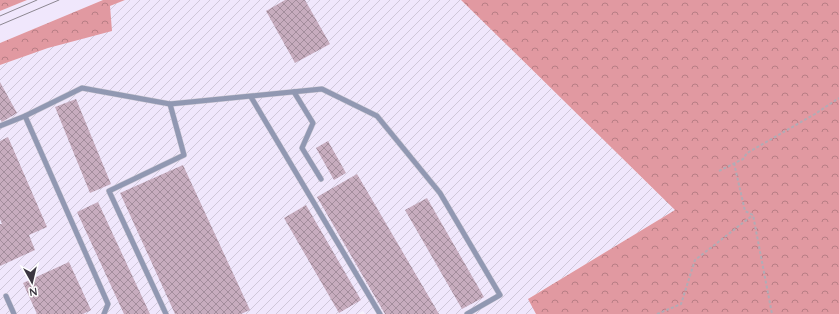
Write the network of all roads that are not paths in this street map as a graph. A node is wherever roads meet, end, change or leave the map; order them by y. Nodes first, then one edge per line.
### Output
1 (294, 92) junction
2 (251, 97) junction
3 (170, 104) junction
4 (25, 116) junction
5 (0, 126) edge
6 (321, 180) dead end
7 (6, 296) dead end
8 (14, 314) edge
9 (104, 314) edge
10 (166, 314) edge
11 (380, 314) edge
12 (467, 314) edge

1 - 2 lane
1 - 6 lane
1 - 12 lane
2 - 3 lane
2 - 11 lane
3 - 4 lane
3 - 10 lane
4 - 5 lane
4 - 9 lane
7 - 8 lane

